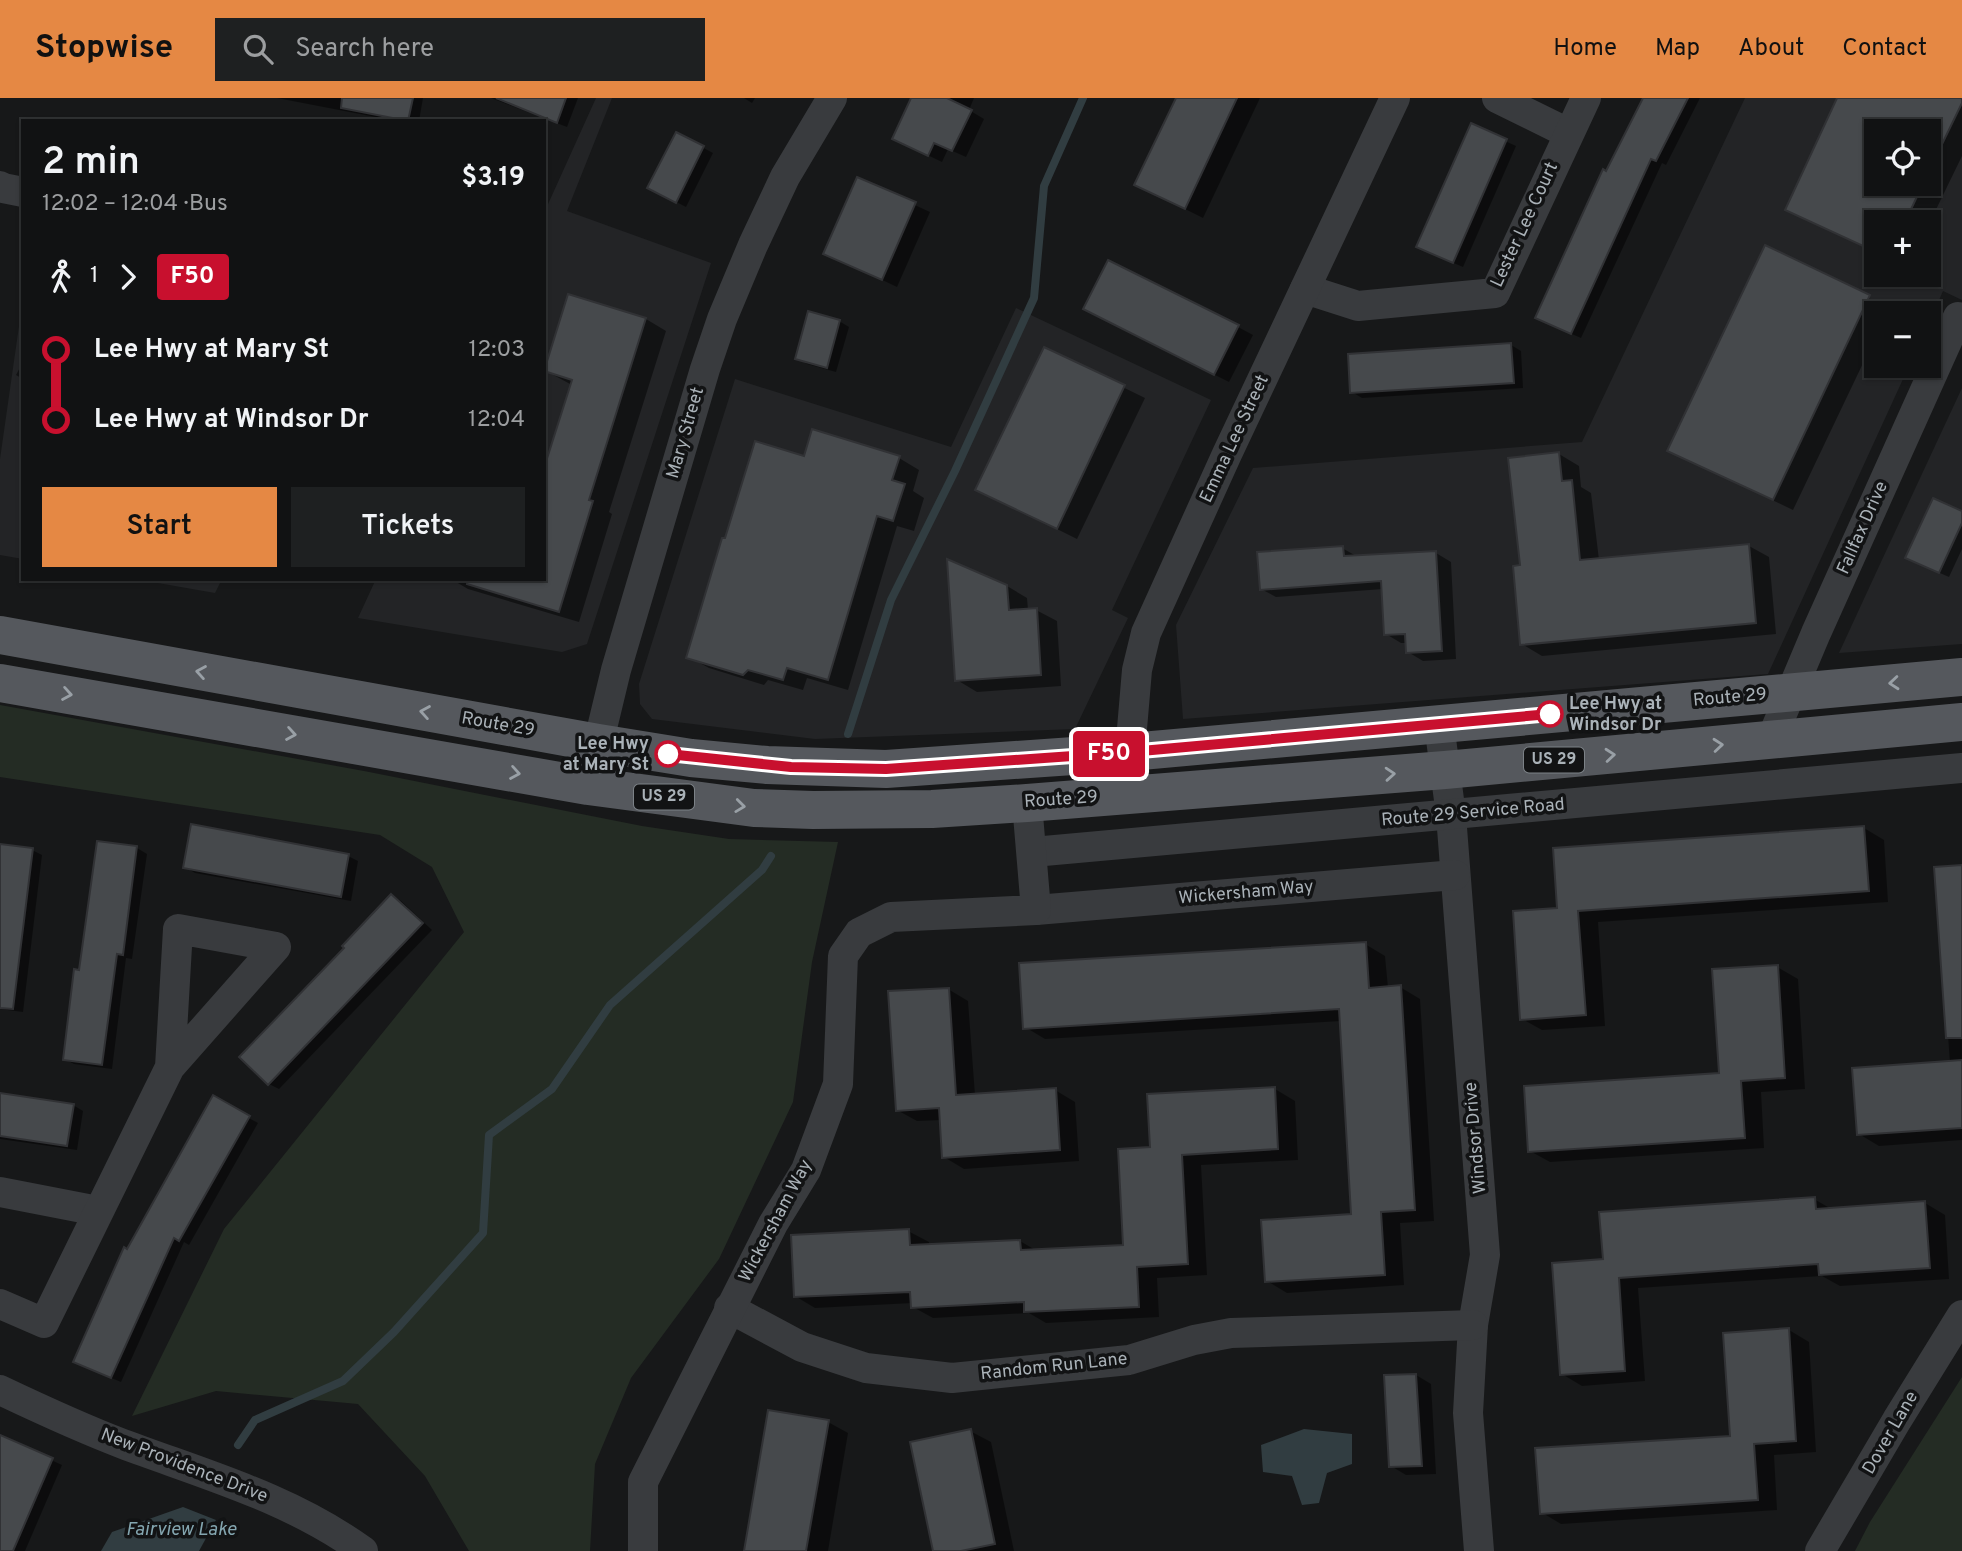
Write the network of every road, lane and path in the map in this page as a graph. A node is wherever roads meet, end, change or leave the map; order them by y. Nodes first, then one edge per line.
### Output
1 (832, 98) edge
2 (1395, 98) edge
3 (1497, 98) edge
4 (1586, 98) edge
5 (1568, 132) junction
6 (0, 186) edge
7 (21, 191) edge
8 (1305, 289) junction
9 (1958, 317) dead end
10 (0, 635) edge
11 (1962, 677) edge
12 (0, 682) edge
13 (1791, 692) junction
14 (1962, 722) edge
15 (1439, 724) junction
16 (1771, 740) junction
17 (598, 743) junction
18 (1130, 752) junction
19 (1962, 768) edge
20 (1445, 770) junction
21 (588, 786) junction
22 (1134, 795) junction
23 (1027, 803) junction
24 (1451, 815) junction
25 (1032, 852) junction
26 (1455, 875) junction
27 (1037, 910) junction
28 (170, 1068) junction
29 (0, 1192) edge
30 (98, 1211) junction
31 (0, 1304) edge
32 (729, 1308) junction
33 (1962, 1315) edge
34 (1473, 1325) junction
35 (0, 1390) edge
36 (363, 1551) edge
37 (643, 1551) edge
38 (1479, 1551) edge
39 (1820, 1551) edge

1 - 17 street, Mary Street
2 - 8 street, Emma Lee Street
3 - 5 street
4 - 5 street, Lester Lee Court
5 - 8 street, Lester Lee Court
6 - 7 street
8 - 18 street, Emma Lee Street
9 - 13 street, Fallfax Drive
17 -> 10 main road, Route 29
11 -> 13 main road, Route 29
12 -> 21 main road, Route 29 / US 29
13 - 15 main road, Route 29
13 - 16 street, Fallfax Drive
14 - 16 main road, Route 29 / US 29
15 - 18 main road, Route 29
15 - 20 street, Windsor Drive
20 -> 16 main road, Route 29 / US 29
17 - 18 main road, Route 29
17 - 21 street, Mary Street
18 - 22 street, Emma Lee Street
19 - 24 street, Route 29 Service Road
22 -> 20 main road, Route 29 / US 29
20 - 24 street, Windsor Drive
21 -> 23 main road, Route 29 / US 29
22 - 23 main road, Route 29 / US 29
23 - 25 street
24 - 25 street, Route 29 Service Road
24 - 26 street, Windsor Drive
25 - 27 street
26 - 27 street, Wickersham Way
26 - 34 street, Windsor Drive
27 - 32 street, Wickersham Way
28 - 28 street
28 - 30 street
29 - 30 street
30 - 31 street
32 - 34 street, Random Run Lane
32 - 37 street, Wickersham Way
33 - 39 street, Dover Lane
34 - 38 street, Windsor Drive
35 - 36 street, New Providence Drive

